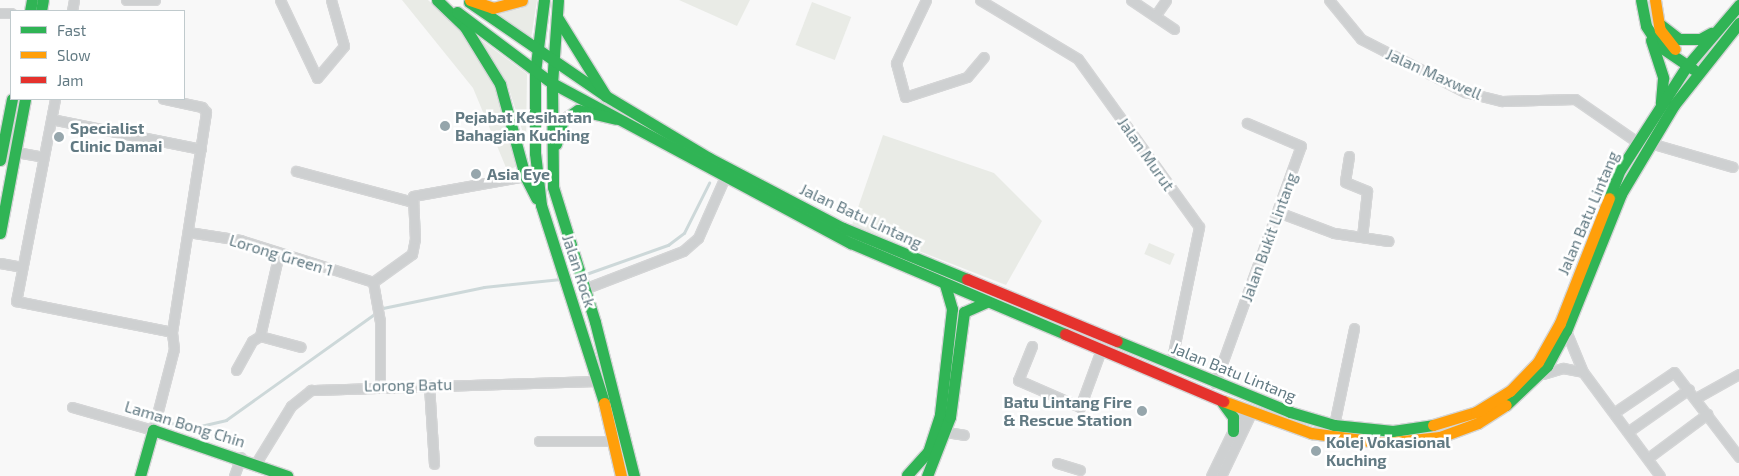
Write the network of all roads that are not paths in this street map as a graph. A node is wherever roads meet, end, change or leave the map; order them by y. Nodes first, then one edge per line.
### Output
1 (126, 0) edge
2 (155, 0) edge
3 (280, 0) edge
4 (332, 0) edge
5 (438, 0) edge
6 (466, 0) edge
7 (470, 0) edge
8 (522, 0) edge
9 (544, 0) edge
10 (558, 0) edge
11 (926, 0) edge
12 (980, 0) edge
13 (1131, 0) edge
14 (1166, 0) edge
15 (1329, 0) edge
16 (1641, 0) edge
17 (1655, 0) edge
18 (1739, 5) edge
19 (557, 16) junction
20 (1155, 16) junction
21 (1658, 21) junction
22 (1739, 23) edge
23 (1646, 26) junction
24 (1174, 29) dead end
25 (1713, 32) junction
26 (1721, 44) junction
27 (537, 50) junction
28 (984, 58) dead end
29 (554, 61) junction
30 (1690, 66) junction
31 (535, 72) junction
32 (552, 83) junction
33 (606, 96) junction
34 (12, 100) edge
35 (26, 100) edge
36 (55, 100) edge
37 (168, 100) edge
38 (1674, 105) junction
39 (1660, 108) junction
40 (51, 119) junction
41 (616, 119) junction
42 (1247, 123) dead end
43 (1637, 142) junction
44 (1650, 143) junction
45 (201, 149) junction
46 (16, 152) junction
47 (1349, 156) dead end
48 (44, 157) junction
49 (0, 160) edge
50 (1733, 167) dead end
51 (551, 168) junction
52 (296, 171) dead end
53 (524, 176) junction
54 (724, 179) junction
55 (0, 201) edge
56 (413, 202) junction
57 (541, 205) junction
58 (1278, 212) junction
59 (188, 232) junction
60 (0, 233) edge
61 (1362, 237) junction
62 (1388, 242) dead end
63 (279, 253) junction
64 (0, 263) edge
65 (22, 267) junction
66 (373, 282) junction
67 (945, 285) junction
68 (584, 286) junction
69 (986, 302) junction
70 (1354, 328) dead end
71 (1566, 331) junction
72 (172, 332) junction
73 (260, 336) junction
74 (1032, 346) dead end
75 (301, 347) dead end
76 (1101, 350) junction
77 (1171, 364) junction
78 (236, 370) dead end
79 (1583, 372) junction
80 (1739, 374) edge
81 (1537, 378) junction
82 (599, 381) junction
83 (1215, 383) junction
84 (380, 385) junction
85 (429, 385) junction
86 (1227, 388) junction
87 (1689, 389) junction
88 (1696, 398) junction
89 (1221, 400) junction
90 (72, 407) dead end
91 (1248, 409) junction
92 (1290, 412) junction
93 (1615, 412) junction
94 (1707, 414) junction
95 (1334, 425) junction
96 (153, 430) junction
97 (1233, 431) junction
98 (1629, 431) junction
99 (946, 432) junction
100 (964, 435) dead end
101 (613, 441) junction
102 (539, 442) dead end
103 (241, 457) junction
104 (1739, 457) edge
105 (1648, 458) junction
106 (256, 463) junction
107 (1057, 463) dead end
108 (434, 464) dead end
109 (1080, 470) dead end
110 (1212, 475) edge
111 (140, 476) edge
112 (234, 476) edge
113 (287, 476) edge
114 (621, 476) edge
115 (634, 476) edge
116 (898, 476) edge
117 (908, 476) edge
118 (927, 476) edge
119 (1222, 476) edge
120 (1660, 476) edge

1 - 2 street
3 - 4 street
5 - 31 main road, Jalan Batu Lintang
5 - 53 main road
6 - 27 main road, Jalan Batu Lintang
7 - 8 main road
9 - 27 main road, Jalan Rock
10 - 19 main road, Jalan Rock
11 - 28 street
12 - 77 street, Jalan Murut
13 - 20 street
14 - 20 street
15 - 43 street, Jalan Maxwell
16 - 23 main road
17 - 21 main road
18 - 25 main road, Jalan Batu Lintang
19 - 29 main road, Jalan Rock
19 - 33 main road
20 - 24 street
21 - 25 main road
21 - 30 main road
22 - 26 main road, Jalan Batu Lintang
23 - 30 main road
23 - 39 main road
25 - 30 main road, Jalan Batu Lintang
26 - 30 main road
26 - 38 main road, Jalan Batu Lintang
27 - 29 main road, Jalan Batu Lintang
27 - 31 main road, Jalan Rock
29 - 32 main road, Jalan Rock
29 - 33 main road, Jalan Batu Lintang
30 - 38 main road
30 - 39 main road, Jalan Batu Lintang
31 - 32 main road, Jalan Batu Lintang
31 - 57 main road, Jalan Rock
32 - 41 main road, Jalan Batu Lintang
32 - 51 main road, Jalan Rock
33 - 77 main road, Jalan Batu Lintang
34 - 49 main road
35 - 46 main road
36 - 40 street
37 - 45 street
38 - 44 main road, Jalan Batu Lintang
39 - 43 main road, Jalan Batu Lintang
40 - 45 street
40 - 48 street
41 - 51 main road
41 - 54 main road, Jalan Batu Lintang
42 - 58 street, Jalan Bukit Lintang
43 - 95 main road, Jalan Batu Lintang
44 - 50 street
44 - 71 main road, Jalan Batu Lintang
45 - 59 street
46 - 48 street
46 - 55 main road
46 - 60 main road
47 - 61 street
48 - 65 street
51 - 68 main road, Jalan Rock
52 - 56 street
53 - 56 street
53 - 57 main road
54 - 67 main road, Jalan Batu Lintang
54 - 68 street
56 - 66 street
57 - 82 main road, Jalan Rock
58 - 61 street
58 - 83 street, Jalan Bukit Lintang
59 - 63 street, Lorong Green 1
59 - 72 street
61 - 62 street
63 - 66 street, Lorong Green 1
63 - 73 street
64 - 65 street
65 - 72 street
66 - 84 street
67 - 69 main road, Jalan Batu Lintang
67 - 117 main road
68 - 115 main road, Jalan Rock
69 - 76 main road, Jalan Batu Lintang
69 - 99 main road
70 - 95 street
71 - 79 street
71 - 81 main road, Jalan Batu Lintang
72 - 96 street
73 - 75 street
73 - 78 street
74 - 76 street
76 - 89 main road, Jalan Batu Lintang
77 - 83 main road, Jalan Batu Lintang
79 - 81 street
79 - 93 street
80 - 88 street
81 - 91 main road, Jalan Batu Lintang
82 - 85 street, Lorong Batu
82 - 101 main road, Jalan Rock
83 - 86 main road, Jalan Batu Lintang
84 - 85 street, Lorong Batu
84 - 106 street, Lorong Batu
85 - 108 street
86 - 91 main road
86 - 92 main road, Jalan Batu Lintang
87 - 88 street
87 - 93 street
87 - 98 street
88 - 94 street
89 - 91 main road, Jalan Batu Lintang
89 - 97 main road
90 - 96 street, Laman Bong Chin
91 - 92 main road
91 - 97 street
91 - 119 street
92 - 95 main road, Jalan Batu Lintang
93 - 98 street
94 - 104 street
94 - 105 street
96 - 103 main road, Laman Bong Chin
96 - 111 main road
97 - 110 street
98 - 105 street
99 - 100 street
99 - 118 main road
101 - 102 street
101 - 114 main road, Jalan Rock
103 - 106 main road, Laman Bong Chin
103 - 112 street
105 - 120 street
106 - 113 main road, Laman Bong Chin
107 - 109 street
116 - 117 main road

